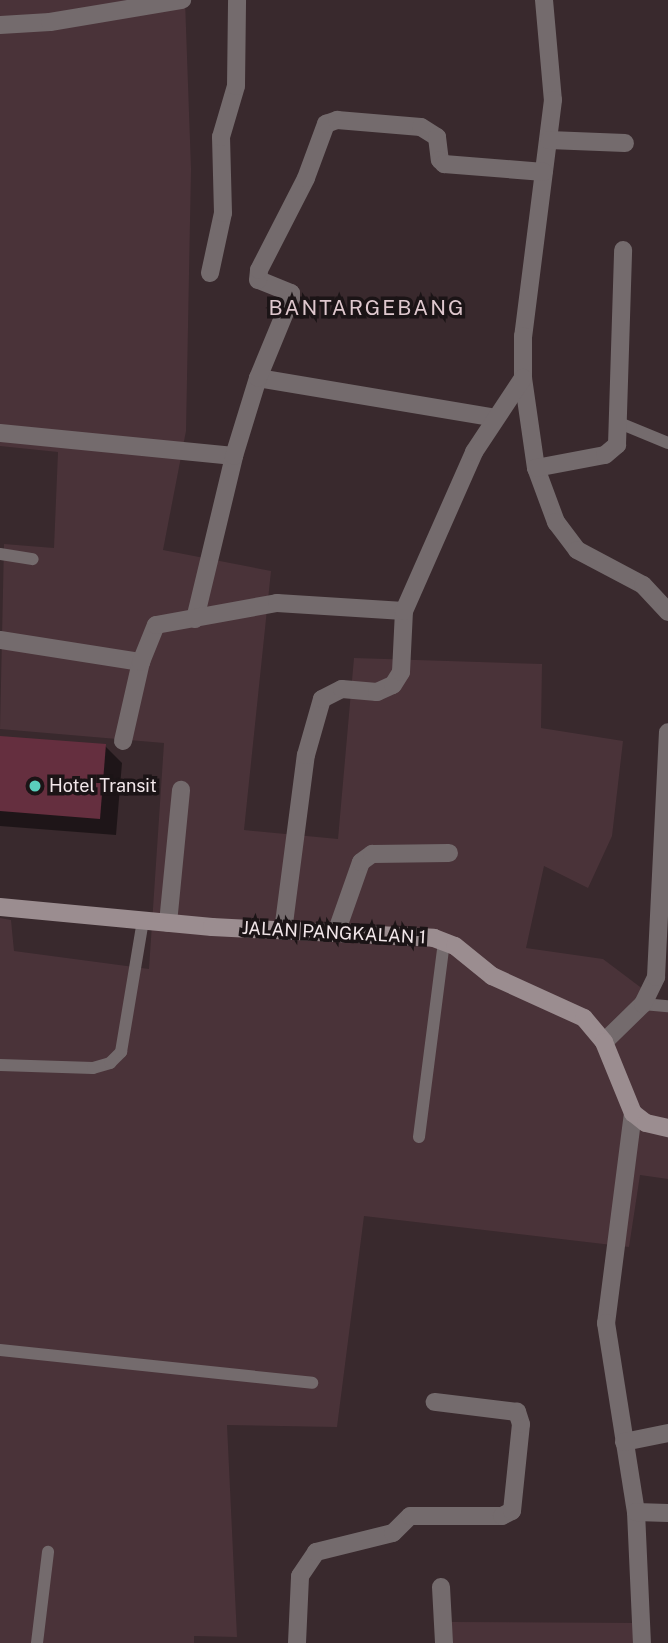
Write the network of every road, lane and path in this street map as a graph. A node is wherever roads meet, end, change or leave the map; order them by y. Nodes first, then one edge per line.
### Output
1 (182, 0) edge
2 (237, 0) edge
3 (538, 1) edge
4 (0, 25) edge
5 (549, 140) junction
6 (625, 143) dead end
7 (544, 172) junction
8 (623, 250) dead end
9 (209, 273) dead end
10 (258, 378) junction
11 (523, 378) junction
12 (496, 418) junction
13 (617, 422) junction
14 (0, 433) edge
15 (668, 443) edge
16 (234, 456) junction
17 (536, 468) junction
18 (0, 554) edge
19 (33, 559) dead end
20 (404, 611) junction
21 (668, 612) edge
22 (195, 619) junction
23 (0, 640) edge
24 (141, 662) junction
25 (668, 732) edge
26 (122, 741) dead end
27 (181, 790) dead end
28 (449, 853) dead end
29 (0, 907) edge
30 (142, 921) junction
31 (168, 923) junction
32 (283, 931) junction
33 (337, 933) junction
34 (444, 942) junction
35 (643, 1004) junction
36 (668, 1006) edge
37 (604, 1042) junction
38 (0, 1065) edge
39 (633, 1113) junction
40 (668, 1128) edge
41 (419, 1137) dead end
42 (0, 1350) edge
43 (313, 1383) dead end
44 (435, 1402) dead end
45 (668, 1433) edge
46 (624, 1442) junction
47 (636, 1513) junction
48 (668, 1513) edge
49 (48, 1552) dead end
50 (441, 1587) dead end
51 (37, 1643) edge
52 (298, 1643) edge
53 (444, 1643) edge
54 (642, 1643) edge

1 - 4 street
2 - 9 street
3 - 5 street
5 - 6 street
5 - 7 street
7 - 10 street
7 - 11 street
8 - 13 street
10 - 12 street
10 - 16 street
11 - 12 street
11 - 17 street
12 - 20 street
13 - 15 lane
13 - 17 street
14 - 16 street
16 - 22 street
17 - 21 street
18 - 19 lane
20 - 22 street
20 - 32 street
22 - 24 street
23 - 24 street
24 - 26 street
25 - 35 street
27 - 31 street
28 - 33 street
29 - 30 main road, JALAN PANGKALAN 1
30 - 31 main road, JALAN PANGKALAN 1
30 - 38 lane
31 - 32 main road, JALAN PANGKALAN 1
32 - 33 main road, JALAN PANGKALAN 1
33 - 34 main road, JALAN PANGKALAN 1
34 - 37 main road, JALAN PANGKALAN 1
34 - 41 lane
35 - 36 lane
35 - 37 street
37 - 39 main road, JALAN PANGKALAN 1
39 - 40 main road
39 - 46 street
42 - 43 lane
44 - 52 street
45 - 46 street
46 - 47 street
47 - 48 street
47 - 54 street
49 - 51 lane
50 - 53 street

